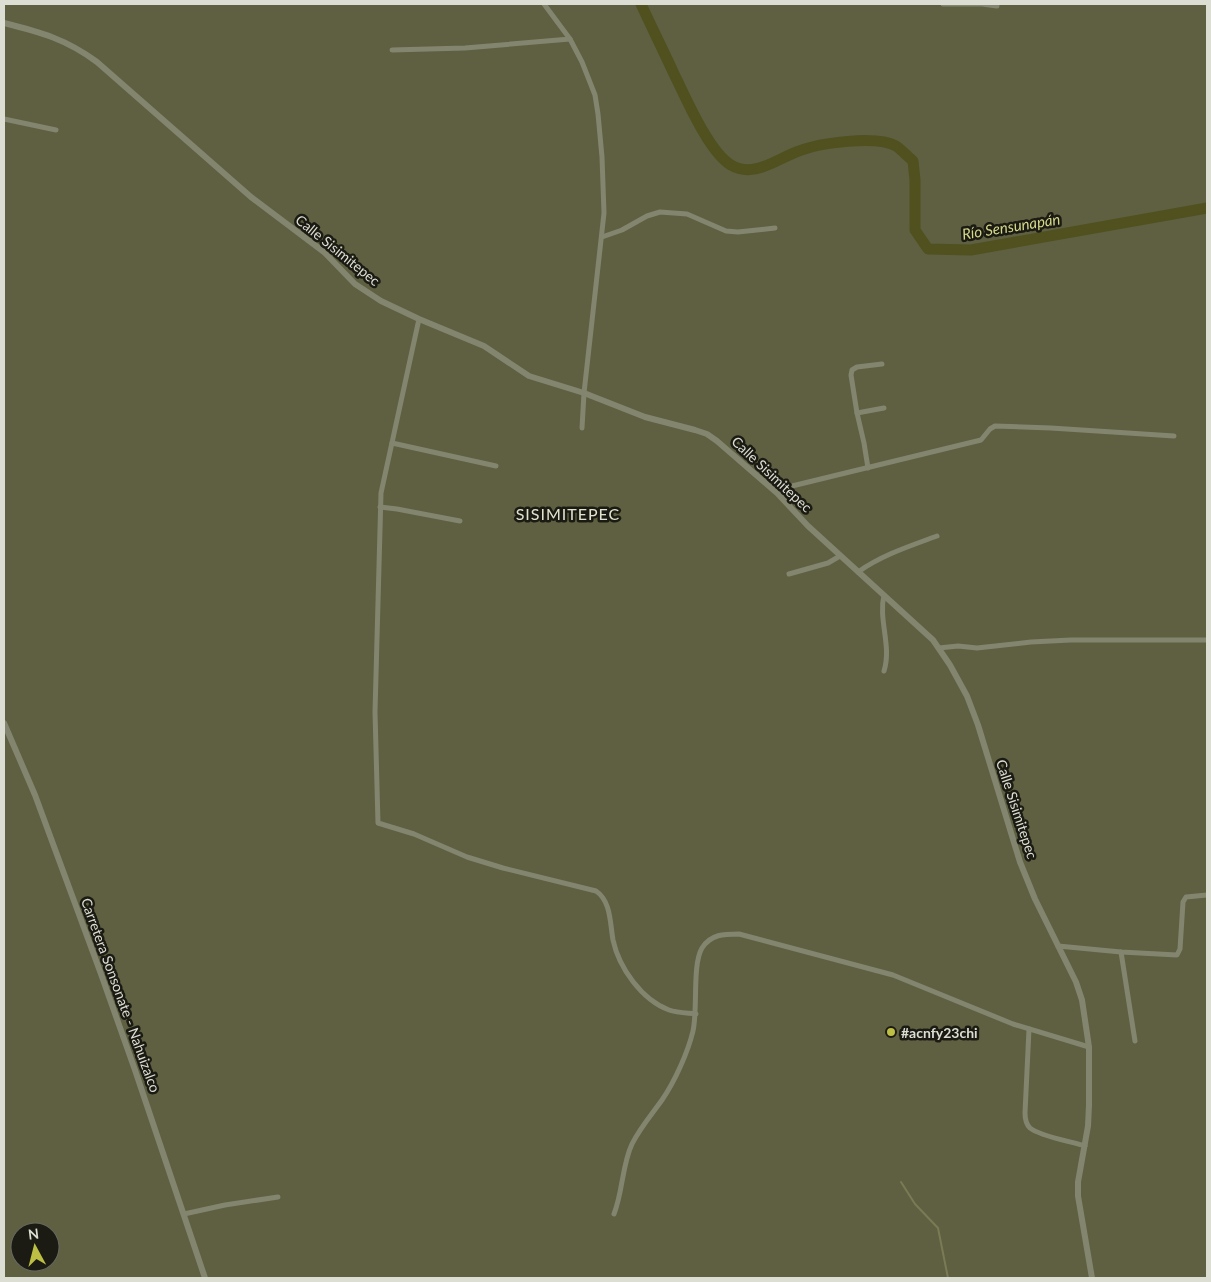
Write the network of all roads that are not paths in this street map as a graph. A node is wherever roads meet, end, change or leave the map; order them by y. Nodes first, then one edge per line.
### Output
1 (544, 4) edge
2 (943, 4) edge
3 (997, 6) dead end
4 (4, 23) edge
5 (570, 39) junction
6 (392, 50) dead end
7 (4, 119) edge
8 (56, 130) dead end
9 (775, 228) dead end
10 (602, 237) junction
11 (418, 319) junction
12 (882, 364) dead end
13 (584, 393) junction
14 (884, 408) dead end
15 (857, 414) junction
16 (582, 428) dead end
17 (1174, 436) dead end
18 (392, 443) junction
19 (496, 466) dead end
20 (868, 468) junction
21 (778, 493) junction
22 (380, 507) junction
23 (460, 521) dead end
24 (936, 536) dead end
25 (840, 556) junction
26 (858, 572) junction
27 (789, 574) dead end
28 (884, 595) junction
29 (1207, 640) edge
30 (939, 648) junction
31 (884, 671) dead end
32 (4, 723) edge
33 (1207, 895) edge
34 (1058, 946) junction
35 (1121, 952) junction
36 (696, 1014) junction
37 (1029, 1029) junction
38 (1135, 1041) dead end
39 (1089, 1047) junction
40 (1085, 1146) junction
41 (278, 1197) dead end
42 (184, 1214) junction
43 (614, 1214) dead end
44 (205, 1278) edge
45 (1092, 1278) edge

1 - 5 street
2 - 3 street
4 - 11 street, Calle Sisimitepec
5 - 6 street
5 - 10 street
7 - 8 street
9 - 10 street
10 - 13 street
11 - 13 street, Calle Sisimitepec
11 - 18 street
12 - 15 street
13 - 16 street
13 - 21 street, Calle Sisimitepec
14 - 15 street
15 - 20 street
17 - 20 street
18 - 19 street
18 - 22 street
20 - 21 street
21 - 25 street, Calle Sisimitepec
22 - 23 street
22 - 36 street
24 - 26 street
25 - 26 street, Calle Sisimitepec
25 - 27 street
26 - 28 street, Calle Sisimitepec
28 - 30 street, Calle Sisimitepec
28 - 31 street
29 - 30 street
30 - 34 street, Calle Sisimitepec
32 - 42 street, Carretera Sonsonate - Nahuizalco
33 - 35 street
34 - 35 street
34 - 39 street, Calle Sisimitepec
35 - 38 street
36 - 37 street
36 - 43 street
37 - 39 street
37 - 40 street
39 - 40 street, Calle Sisimitepec
40 - 45 street, Calle Sisimitepec
41 - 42 street
42 - 44 street, Carretera Sonsonate - Nahuizalco

